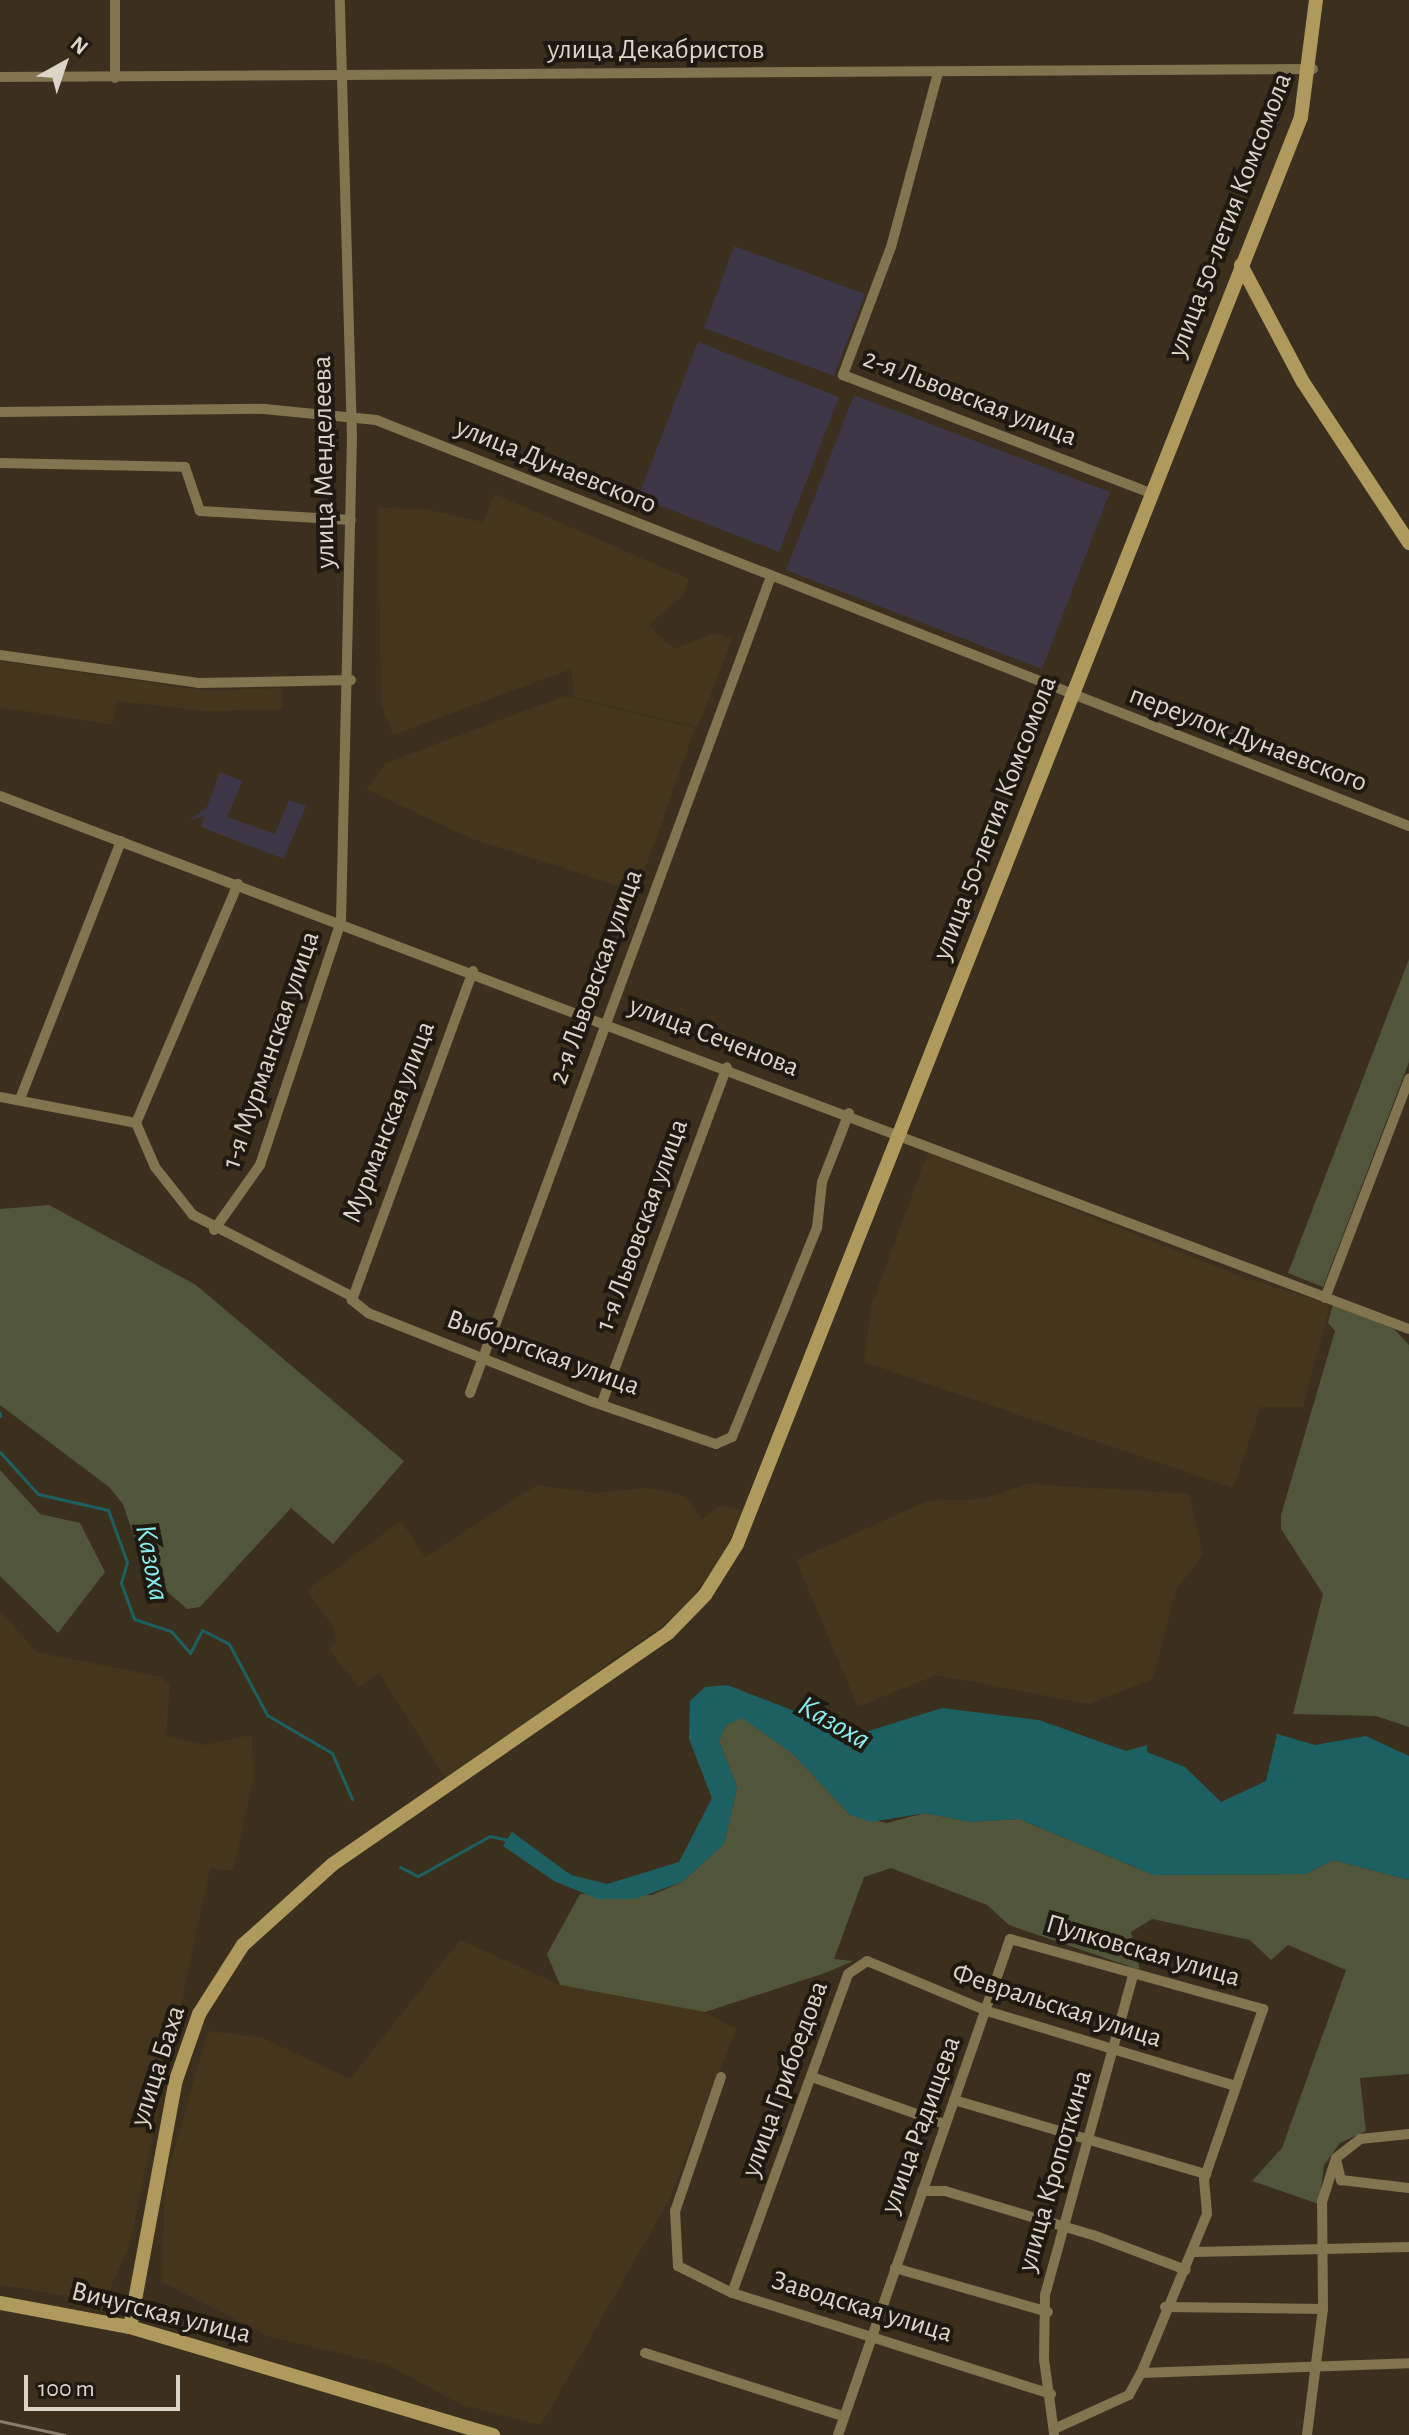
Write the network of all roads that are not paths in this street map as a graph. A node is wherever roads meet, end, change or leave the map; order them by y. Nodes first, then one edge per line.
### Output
1 (115, 0) edge
2 (340, 0) edge
3 (1316, 0) edge
4 (1313, 69) junction
5 (938, 73) junction
6 (0, 77) edge
7 (115, 78) junction
8 (340, 78) junction
9 (1241, 265) junction
10 (0, 412) edge
11 (348, 414) junction
12 (0, 463) edge
13 (1150, 493) junction
14 (351, 520) junction
15 (1409, 543) edge
16 (770, 579) junction
17 (0, 655) edge
18 (351, 680) junction
19 (1069, 696) junction
20 (0, 796) edge
21 (1409, 826) edge
22 (121, 841) junction
23 (238, 884) junction
24 (341, 922) junction
25 (473, 971) junction
26 (605, 1021) junction
27 (727, 1067) junction
28 (1409, 1079) edge
29 (0, 1097) edge
30 (20, 1099) junction
31 (849, 1113) junction
32 (136, 1123) junction
33 (902, 1133) junction
34 (214, 1230) junction
35 (350, 1294) junction
36 (1325, 1298) junction
37 (1409, 1329) edge
38 (480, 1359) junction
39 (470, 1393) dead end
40 (603, 1400) junction
41 (383, 1828) joint
42 (1010, 1939) joint
43 (867, 1961) joint
44 (1133, 1975) junction
45 (987, 2011) junction
46 (1114, 2053) junction
47 (721, 2077) dead end
48 (812, 2077) junction
49 (1236, 2086) junction
50 (954, 2100) junction
51 (945, 2124) junction
52 (1409, 2134) edge
53 (1090, 2141) junction
54 (1336, 2158) junction
55 (1206, 2174) junction
56 (1409, 2188) edge
57 (922, 2191) junction
58 (760, 2221) joint
59 (1064, 2228) junction
60 (1409, 2247) edge
61 (1322, 2249) junction
62 (1193, 2252) junction
63 (895, 2268) junction
64 (1186, 2270) junction
65 (732, 2293) junction
66 (0, 2303) edge
67 (1165, 2307) junction
68 (1323, 2309) junction
69 (1048, 2312) junction
70 (130, 2327) junction
71 (873, 2331) junction
72 (645, 2353) dead end
73 (1315, 2362) junction
74 (1409, 2363) edge
75 (1141, 2373) junction
76 (1051, 2394) junction
77 (843, 2416) junction
78 (1054, 2432) edge
79 (493, 2435) edge
80 (838, 2435) edge
81 (1307, 2435) edge

1 - 7 street
2 - 8 street, улица Менделеева
3 - 4 main road, улица 50-летия Комсомола
4 - 5 street, улица Декабристов
4 - 9 main road, улица 50-летия Комсомола
5 - 8 street, улица Декабристов
5 - 13 street, 2-я Львовская улица
6 - 7 street, улица Декабристов
7 - 8 street, улица Декабристов
8 - 11 street, улица Менделеева
9 - 13 main road, улица 50-летия Комсомола
9 - 15 main road
10 - 11 street, улица Дунаевского
11 - 14 street, улица Менделеева
11 - 16 street, улица Дунаевского
12 - 14 street
13 - 19 main road, улица 50-летия Комсомола
14 - 18 street, улица Менделеева
16 - 19 street, улица Дунаевского
16 - 26 street, 2-я Львовская улица
17 - 18 street
18 - 24 street, улица Менделеева
19 - 21 street, переулок Дунаевского
19 - 33 main road, улица 50-летия Комсомола
20 - 22 street, улица Сеченова
22 - 23 street, улица Сеченова
22 - 30 street
23 - 24 street, улица Сеченова
23 - 32 street
24 - 25 street, улица Сеченова
24 - 34 street, 1-я Мурманская улица
25 - 26 street, улица Сеченова
25 - 35 street, Мурманская улица
26 - 27 street, улица Сеченова
26 - 38 street, 2-я Львовская улица
27 - 31 street, улица Сеченова
27 - 40 street, 1-я Львовская улица
28 - 36 street
29 - 30 street
30 - 32 street
31 - 33 street, улица Сеченова
31 - 40 street, Выборгская улица
32 - 34 street, Выборгская улица
33 - 36 street, улица Сеченова
33 - 41 main road, улица 50-летия Комсомола
34 - 35 street, Выборгская улица
35 - 38 street, Выборгская улица
36 - 37 street, улица Сеченова
38 - 39 street, 2-я Львовская улица
38 - 40 street, Выборгская улица
41 - 70 main road, улица Баха
42 - 44 street, Пулковская улица
42 - 45 street, улица Радищева
43 - 45 street, Февральская улица
43 - 48 street, улица Грибоедова
44 - 46 street, улица Кропоткина
44 - 49 street, Пулковская улица
45 - 46 street, Февральская улица
45 - 50 street, улица Радищева
46 - 49 street, Февральская улица
46 - 53 street, улица Кропоткина
47 - 65 street
48 - 51 street
48 - 58 street, улица Грибоедова
49 - 55 street
50 - 51 street, улица Радищева
50 - 53 street
51 - 57 street, улица Радищева
52 - 54 street
53 - 55 street
53 - 59 street, улица Кропоткина
54 - 56 street
54 - 61 street
55 - 62 street
57 - 59 street
57 - 63 street, улица Радищева
58 - 65 street, Заводская улица
59 - 64 street
59 - 69 street, улица Кропоткина
60 - 61 street
61 - 62 street
61 - 68 street
62 - 64 street
63 - 69 street
63 - 71 street, улица Радищева
64 - 67 street
65 - 71 street, Заводская улица
66 - 70 main road, Вичугская улица
67 - 68 street
67 - 75 street
68 - 73 street
69 - 76 street, улица Кропоткина
70 - 79 main road, Вичугская улица
71 - 76 street, Заводская улица
71 - 77 street
72 - 77 street
73 - 74 street
73 - 75 street
73 - 81 street
75 - 78 street
76 - 78 street, улица Кропоткина
77 - 80 street

